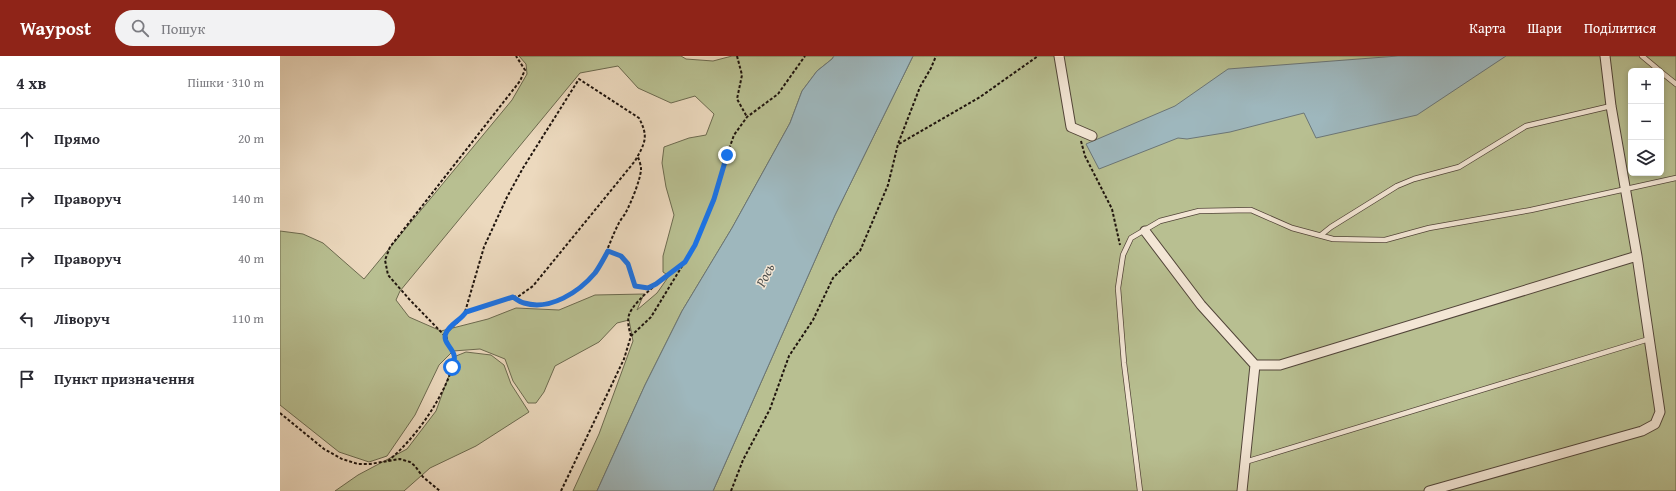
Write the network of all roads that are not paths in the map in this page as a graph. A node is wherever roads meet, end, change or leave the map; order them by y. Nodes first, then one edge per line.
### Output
1 (1058, 56) edge
2 (1605, 56) edge
3 (1642, 56) edge
4 (1656, 68) edge
5 (1664, 74) edge
6 (1676, 84) edge
7 (1611, 106) junction
8 (1092, 136) dead end
9 (1676, 178) edge
10 (1624, 189) junction
11 (1145, 231) junction
12 (1321, 235) junction
13 (1637, 256) junction
14 (1649, 339) junction
15 (1255, 365) junction
16 (1245, 462) junction
17 (1140, 491) edge
18 (1242, 491) edge
19 (1429, 491) edge

1 - 8 street
2 - 7 street
3 - 4 lane
5 - 6 lane
7 - 10 street
7 - 12 lane
9 - 10 lane
10 - 12 lane
10 - 13 street
11 - 12 lane
11 - 15 street
11 - 17 lane
13 - 14 street
13 - 15 street
14 - 16 lane
14 - 19 street
15 - 16 street
16 - 18 street

